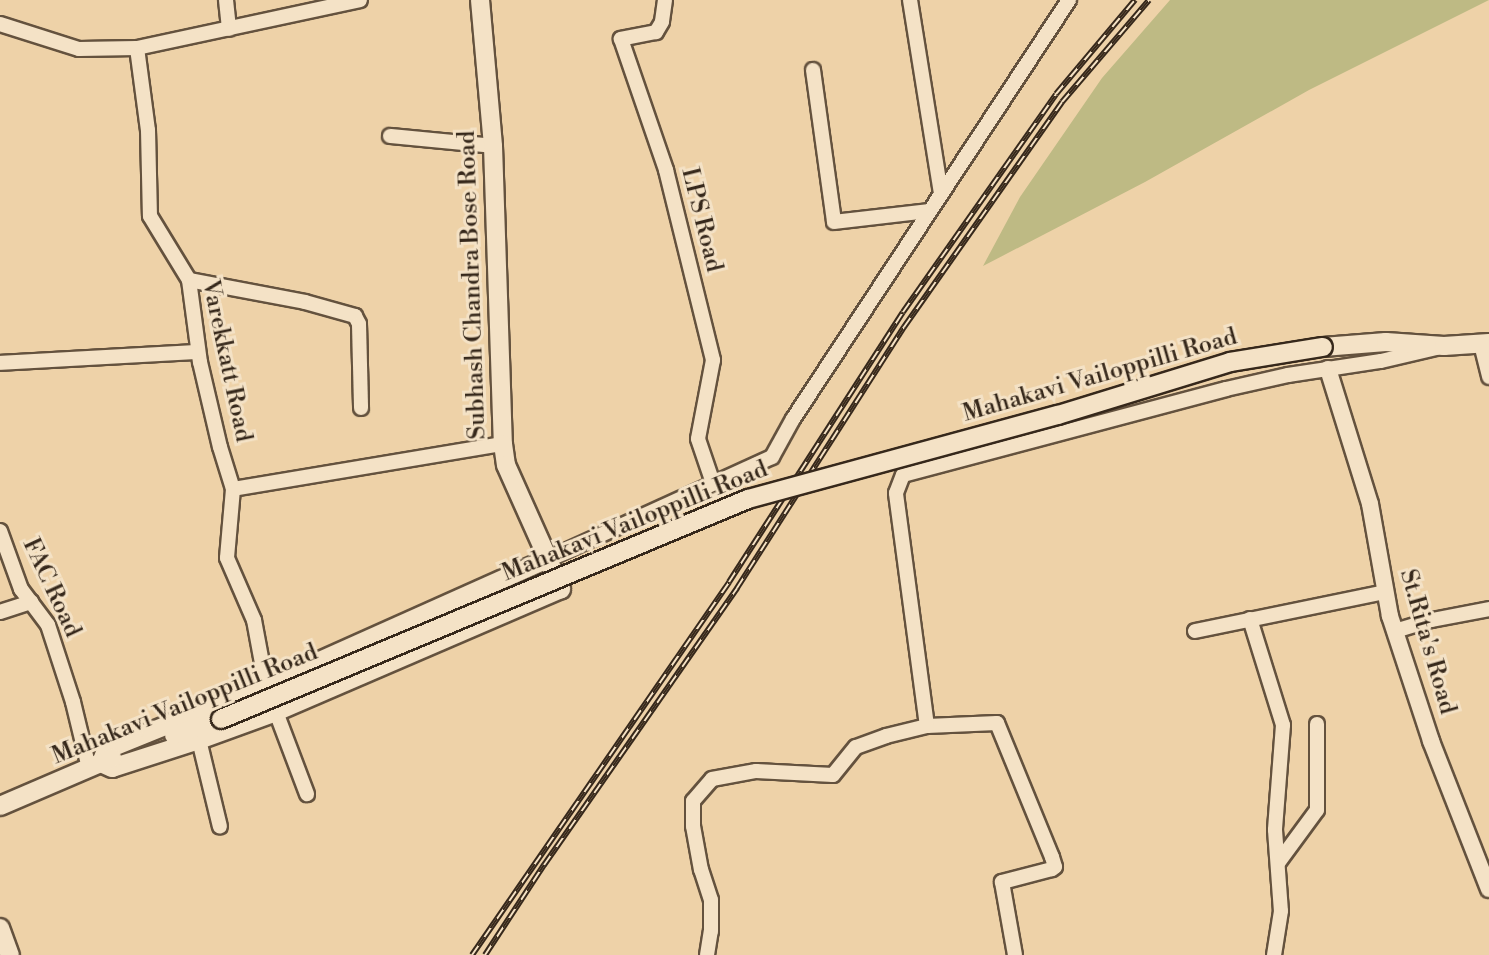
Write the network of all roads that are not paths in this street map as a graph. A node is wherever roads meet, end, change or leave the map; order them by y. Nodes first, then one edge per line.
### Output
1 (226, 0) edge
2 (360, 0) edge
3 (480, 0) edge
4 (665, 0) edge
5 (910, 0) edge
6 (1069, 0) edge
7 (0, 24) edge
8 (228, 29) junction
9 (137, 48) junction
10 (813, 70) dead end
11 (390, 136) dead end
12 (493, 146) junction
13 (940, 194) junction
14 (929, 211) junction
15 (189, 280) junction
16 (1485, 344) edge
17 (1444, 346) junction
18 (198, 352) junction
19 (0, 363) edge
20 (1328, 369) junction
21 (1489, 377) edge
22 (361, 408) dead end
23 (503, 444) junction
24 (713, 483) junction
25 (233, 489) junction
26 (0, 531) edge
27 (548, 559) junction
28 (1385, 592) junction
29 (31, 602) junction
30 (1489, 609) edge
31 (0, 612) edge
32 (1250, 620) junction
33 (1195, 631) dead end
34 (1395, 631) junction
35 (266, 686) junction
36 (276, 712) junction
37 (1317, 724) dead end
38 (927, 726) junction
39 (199, 740) junction
40 (95, 766) junction
41 (307, 794) dead end
42 (0, 806) edge
43 (220, 827) dead end
44 (1278, 863) junction
45 (1489, 889) edge
46 (0, 928) edge
47 (10, 955) edge
48 (707, 955) edge
49 (1015, 955) edge
50 (1274, 955) edge

1 - 8 street
2 - 8 street
3 - 12 main road, Subhash Chandra Bose Road
4 - 24 street, LPS Road
5 - 13 street
6 - 13 street
7 - 9 street
8 - 9 street
9 - 15 street, Varekkatt Road
10 - 14 street
11 - 12 street
12 - 23 main road, Subhash Chandra Bose Road
13 - 14 street
14 - 24 street
15 - 18 street, Varekkatt Road
15 - 22 street
16 - 17 main road, Mahakavi Vailoppilli Road
16 - 21 street
17 - 20 street
17 - 40 main road, Mahakavi Vailoppilli Road, bridge
18 - 19 street
18 - 25 street, Varekkatt Road
20 - 28 street, St.Rita's Road
20 - 38 street
23 - 25 street
23 - 27 main road, Subhash Chandra Bose Road
24 - 27 street
25 - 35 street, Varekkatt Road
26 - 29 street, FAC Road
27 - 35 main road
27 - 36 main road, Subhash Chandra Bose Road
28 - 32 street
28 - 34 street, St.Rita's Road
29 - 31 street
29 - 40 street, FAC Road
30 - 34 street
32 - 33 street
32 - 44 street
34 - 45 street, St.Rita's Road
35 - 40 main road
36 - 39 main road
36 - 41 street
37 - 44 street
38 - 48 street
38 - 49 street
39 - 40 main road
39 - 43 street
40 - 42 main road, Mahakavi Vailoppilli Road
44 - 50 street
46 - 47 main road

